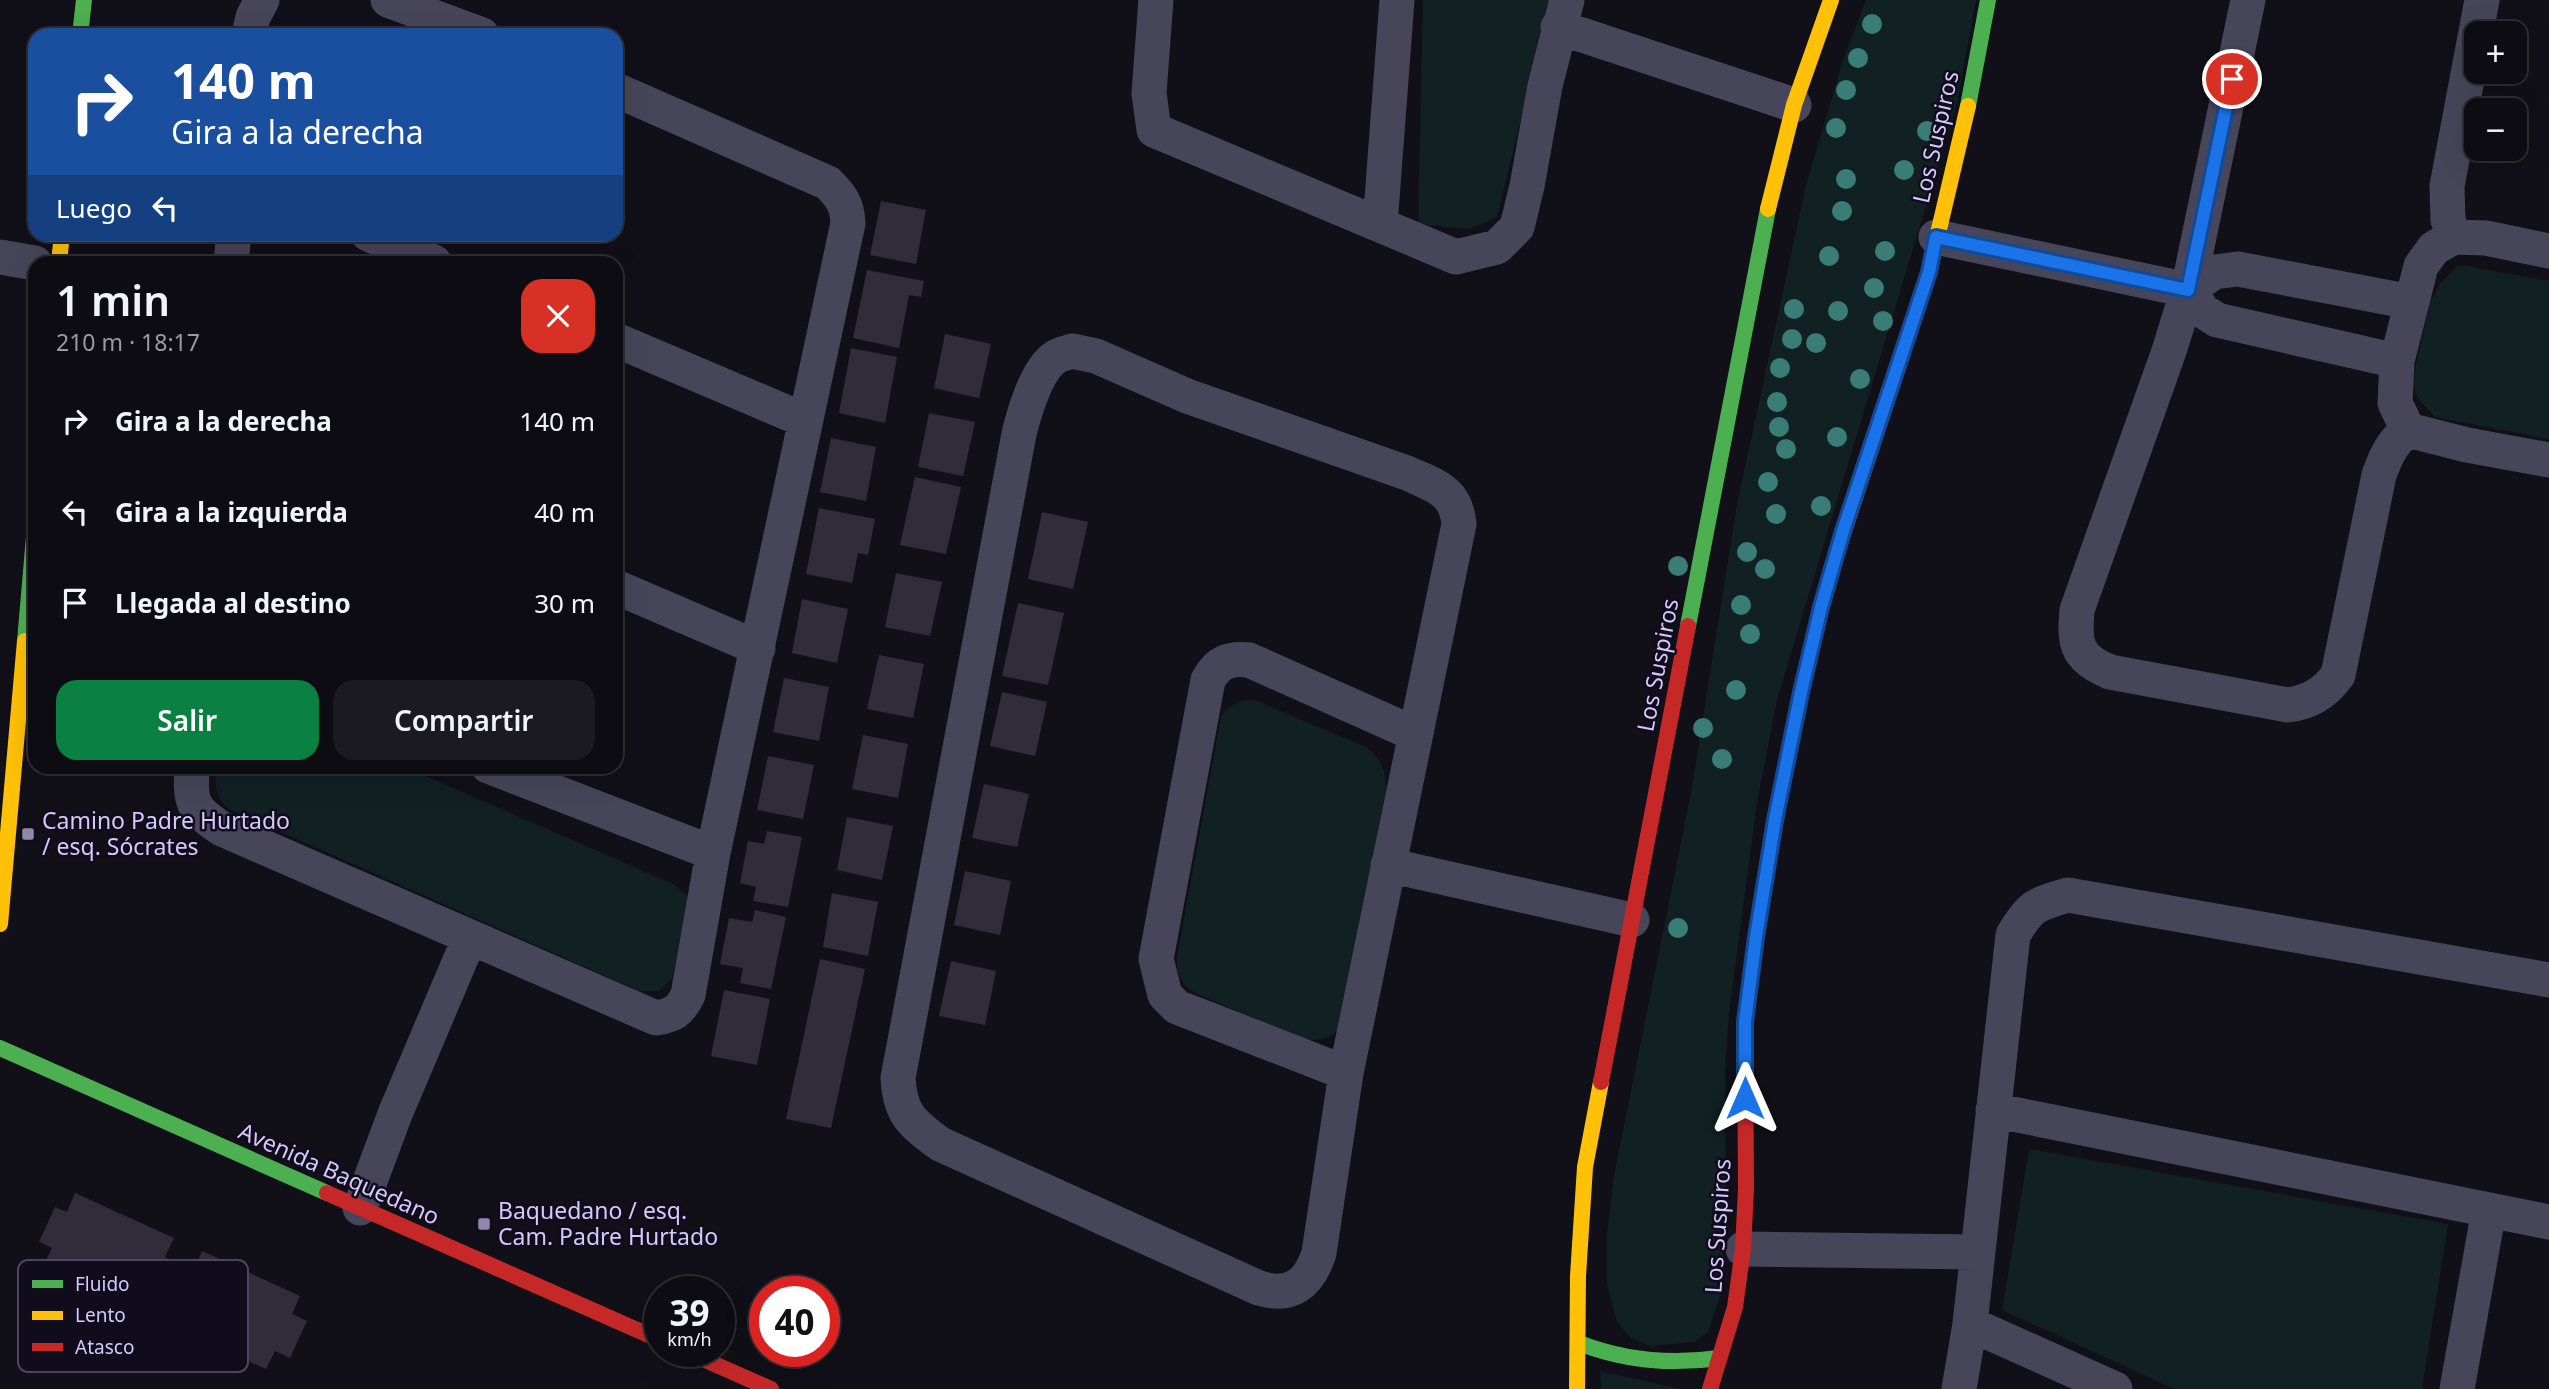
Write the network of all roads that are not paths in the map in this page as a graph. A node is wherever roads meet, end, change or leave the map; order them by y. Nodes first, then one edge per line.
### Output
1 (84, 0) edge
2 (262, 0) edge
3 (387, 0) edge
4 (1156, 0) edge
5 (1397, 0) edge
6 (1831, 0) edge
7 (1988, 0) edge
8 (2248, 0) edge
9 (2482, 0) edge
10 (1562, 14) edge
11 (81, 28) edge
12 (251, 28) edge
13 (463, 28) edge
14 (623, 93) edge
15 (1794, 105) junction
16 (1380, 225) junction
17 (1936, 237) junction
18 (2454, 237) junction
19 (387, 242) edge
20 (2549, 251) edge
21 (420, 256) edge
22 (0, 257) edge
23 (28, 262) edge
24 (2188, 290) junction
25 (2411, 302) junction
26 (623, 343) edge
27 (2397, 361) junction
28 (804, 420) junction
29 (2408, 430) junction
30 (2549, 460) edge
31 (623, 590) edge
32 (28, 604) edge
33 (758, 648) junction
34 (1415, 734) junction
35 (192, 774) edge
36 (509, 774) edge
37 (713, 853) junction
38 (1388, 865) junction
39 (1633, 920) junction
40 (0, 923) edge
41 (470, 937) junction
42 (2549, 980) edge
43 (0, 1048) edge
44 (1346, 1073) junction
45 (1993, 1110) junction
46 (360, 1208) junction
47 (2489, 1210) junction
48 (2549, 1222) edge
49 (1743, 1249) junction
50 (1977, 1252) junction
51 (1969, 1324) junction
52 (644, 1333) edge
53 (1579, 1343) junction
54 (1719, 1358) junction
55 (721, 1367) edge
56 (771, 1389) edge
57 (1577, 1389) edge
58 (1710, 1389) edge
59 (1959, 1389) edge
60 (2115, 1389) edge
61 (2457, 1389) edge

1 - 11 street
2 - 12 street
3 - 13 street
4 - 16 street
5 - 16 street
6 - 15 street, Los Suspiros
7 - 17 street, Los Suspiros
8 - 24 street
9 - 18 street
10 - 15 street
10 - 16 street
14 - 28 street
15 - 39 street, Los Suspiros
17 - 24 street
17 - 49 street, Los Suspiros
18 - 20 street
18 - 25 street
19 - 21 street
22 - 23 street
24 - 25 street
24 - 27 street
24 - 29 street
25 - 27 street
26 - 28 street
27 - 29 street
28 - 33 street
29 - 30 street
31 - 33 street
32 - 40 street
33 - 37 street
34 - 38 street
34 - 44 street
34 - 44 street
35 - 41 street
36 - 37 street
37 - 41 street
38 - 39 street
38 - 44 street
39 - 53 street, Los Suspiros
41 - 46 street
42 - 45 street
43 - 46 street, Avenida Baquedano
45 - 47 street
45 - 50 street
46 - 52 street, Avenida Baquedano
47 - 48 street
47 - 61 street
49 - 50 street
49 - 54 street, Los Suspiros
50 - 51 street
51 - 59 street
51 - 60 street
53 - 54 street
53 - 57 street, Los Suspiros
54 - 58 street, Los Suspiros
55 - 56 street

